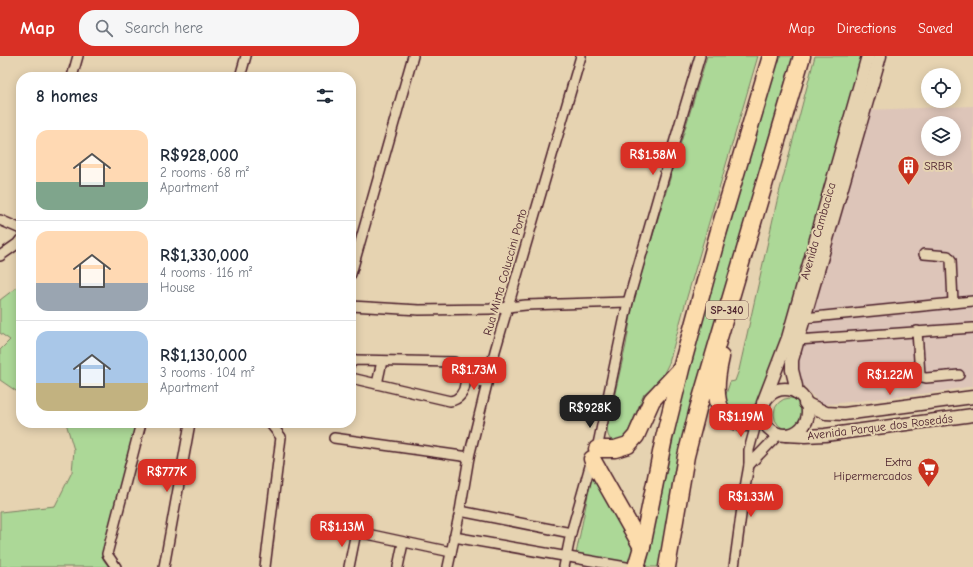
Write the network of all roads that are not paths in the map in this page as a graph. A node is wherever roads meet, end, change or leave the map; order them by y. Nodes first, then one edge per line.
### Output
1 (78, 56) edge
2 (246, 56) edge
3 (413, 56) edge
4 (581, 56) edge
5 (700, 56) edge
6 (771, 56) edge
7 (802, 56) edge
8 (868, 56) edge
9 (880, 56) edge
10 (73, 72) edge
11 (241, 72) edge
12 (766, 179) junction
13 (0, 220) edge
14 (16, 227) edge
15 (16, 245) edge
16 (924, 254) dead end
17 (0, 256) edge
18 (356, 256) edge
19 (973, 301) edge
20 (628, 302) junction
21 (953, 302) junction
22 (356, 306) edge
23 (507, 307) junction
24 (804, 318) junction
25 (973, 328) edge
26 (918, 331) junction
27 (797, 340) junction
28 (356, 360) edge
29 (382, 361) junction
30 (681, 368) junction
31 (959, 375) dead end
32 (466, 378) junction
33 (356, 379) edge
34 (487, 383) junction
35 (377, 384) junction
36 (796, 392) junction
37 (973, 397) edge
38 (805, 403) junction
39 (762, 411) junction
40 (973, 415) edge
41 (140, 428) edge
42 (189, 428) edge
43 (274, 428) edge
44 (782, 435) junction
45 (334, 438) dead end
46 (595, 454) junction
47 (469, 457) junction
48 (749, 465) junction
49 (460, 511) junction
50 (344, 529) dead end
51 (356, 532) junction
52 (571, 532) junction
53 (454, 537) junction
54 (403, 542) junction
55 (642, 547) junction
56 (451, 552) junction
57 (566, 557) junction
58 (116, 567) edge
59 (164, 567) edge
60 (265, 567) edge
61 (349, 567) edge
62 (398, 567) edge
63 (448, 567) edge
64 (564, 567) edge
65 (626, 567) edge
66 (636, 567) edge
67 (667, 567) edge
68 (734, 567) edge

1 - 10 street
2 - 11 street
3 - 18 street
4 - 23 street, Rua Mirta Coluccini Porto
5 - 20 street
6 - 30 highway, SP-340
7 - 12 highway, SP-340
8 - 39 street, Avenida Cambacica
9 - 24 street, Avenida Cambacica
12 - 39 highway
12 - 67 highway, SP-340
13 - 14 street
15 - 17 street
16 - 21 street
19 - 21 street
20 - 23 street
20 - 46 street
21 - 24 street
22 - 23 street
23 - 34 street, Rua Mirta Coluccini Porto
24 - 27 street, Avenida Cambacica
25 - 26 street
26 - 27 street
26 - 31 street
27 - 36 street, Avenida Cambacica
28 - 29 street
29 - 32 street
29 - 35 street
30 - 46 highway
30 - 55 highway, SP-340
32 - 34 street
32 - 35 street
33 - 35 street
34 - 47 street, Rua Mirta Coluccini Porto
36 - 38 street
36 - 39 street
37 - 38 street
38 - 44 street
39 - 44 street
39 - 48 street
40 - 44 street, Avenida Parque dos Rosedás
41 - 58 street
42 - 59 street
43 - 60 street
44 - 48 street
45 - 47 street
46 - 52 street
46 - 55 highway
47 - 49 street, Rua Mirta Coluccini Porto
48 - 68 street
49 - 52 street
49 - 53 street, Rua Mirta Coluccini Porto
50 - 51 street
51 - 54 street
51 - 61 street
52 - 57 street
53 - 56 street, Rua Mirta Coluccini Porto
53 - 57 street
54 - 56 street
54 - 62 street
55 - 66 highway, SP-340
56 - 63 street, Rua Mirta Coluccini Porto
57 - 64 street
57 - 65 street

